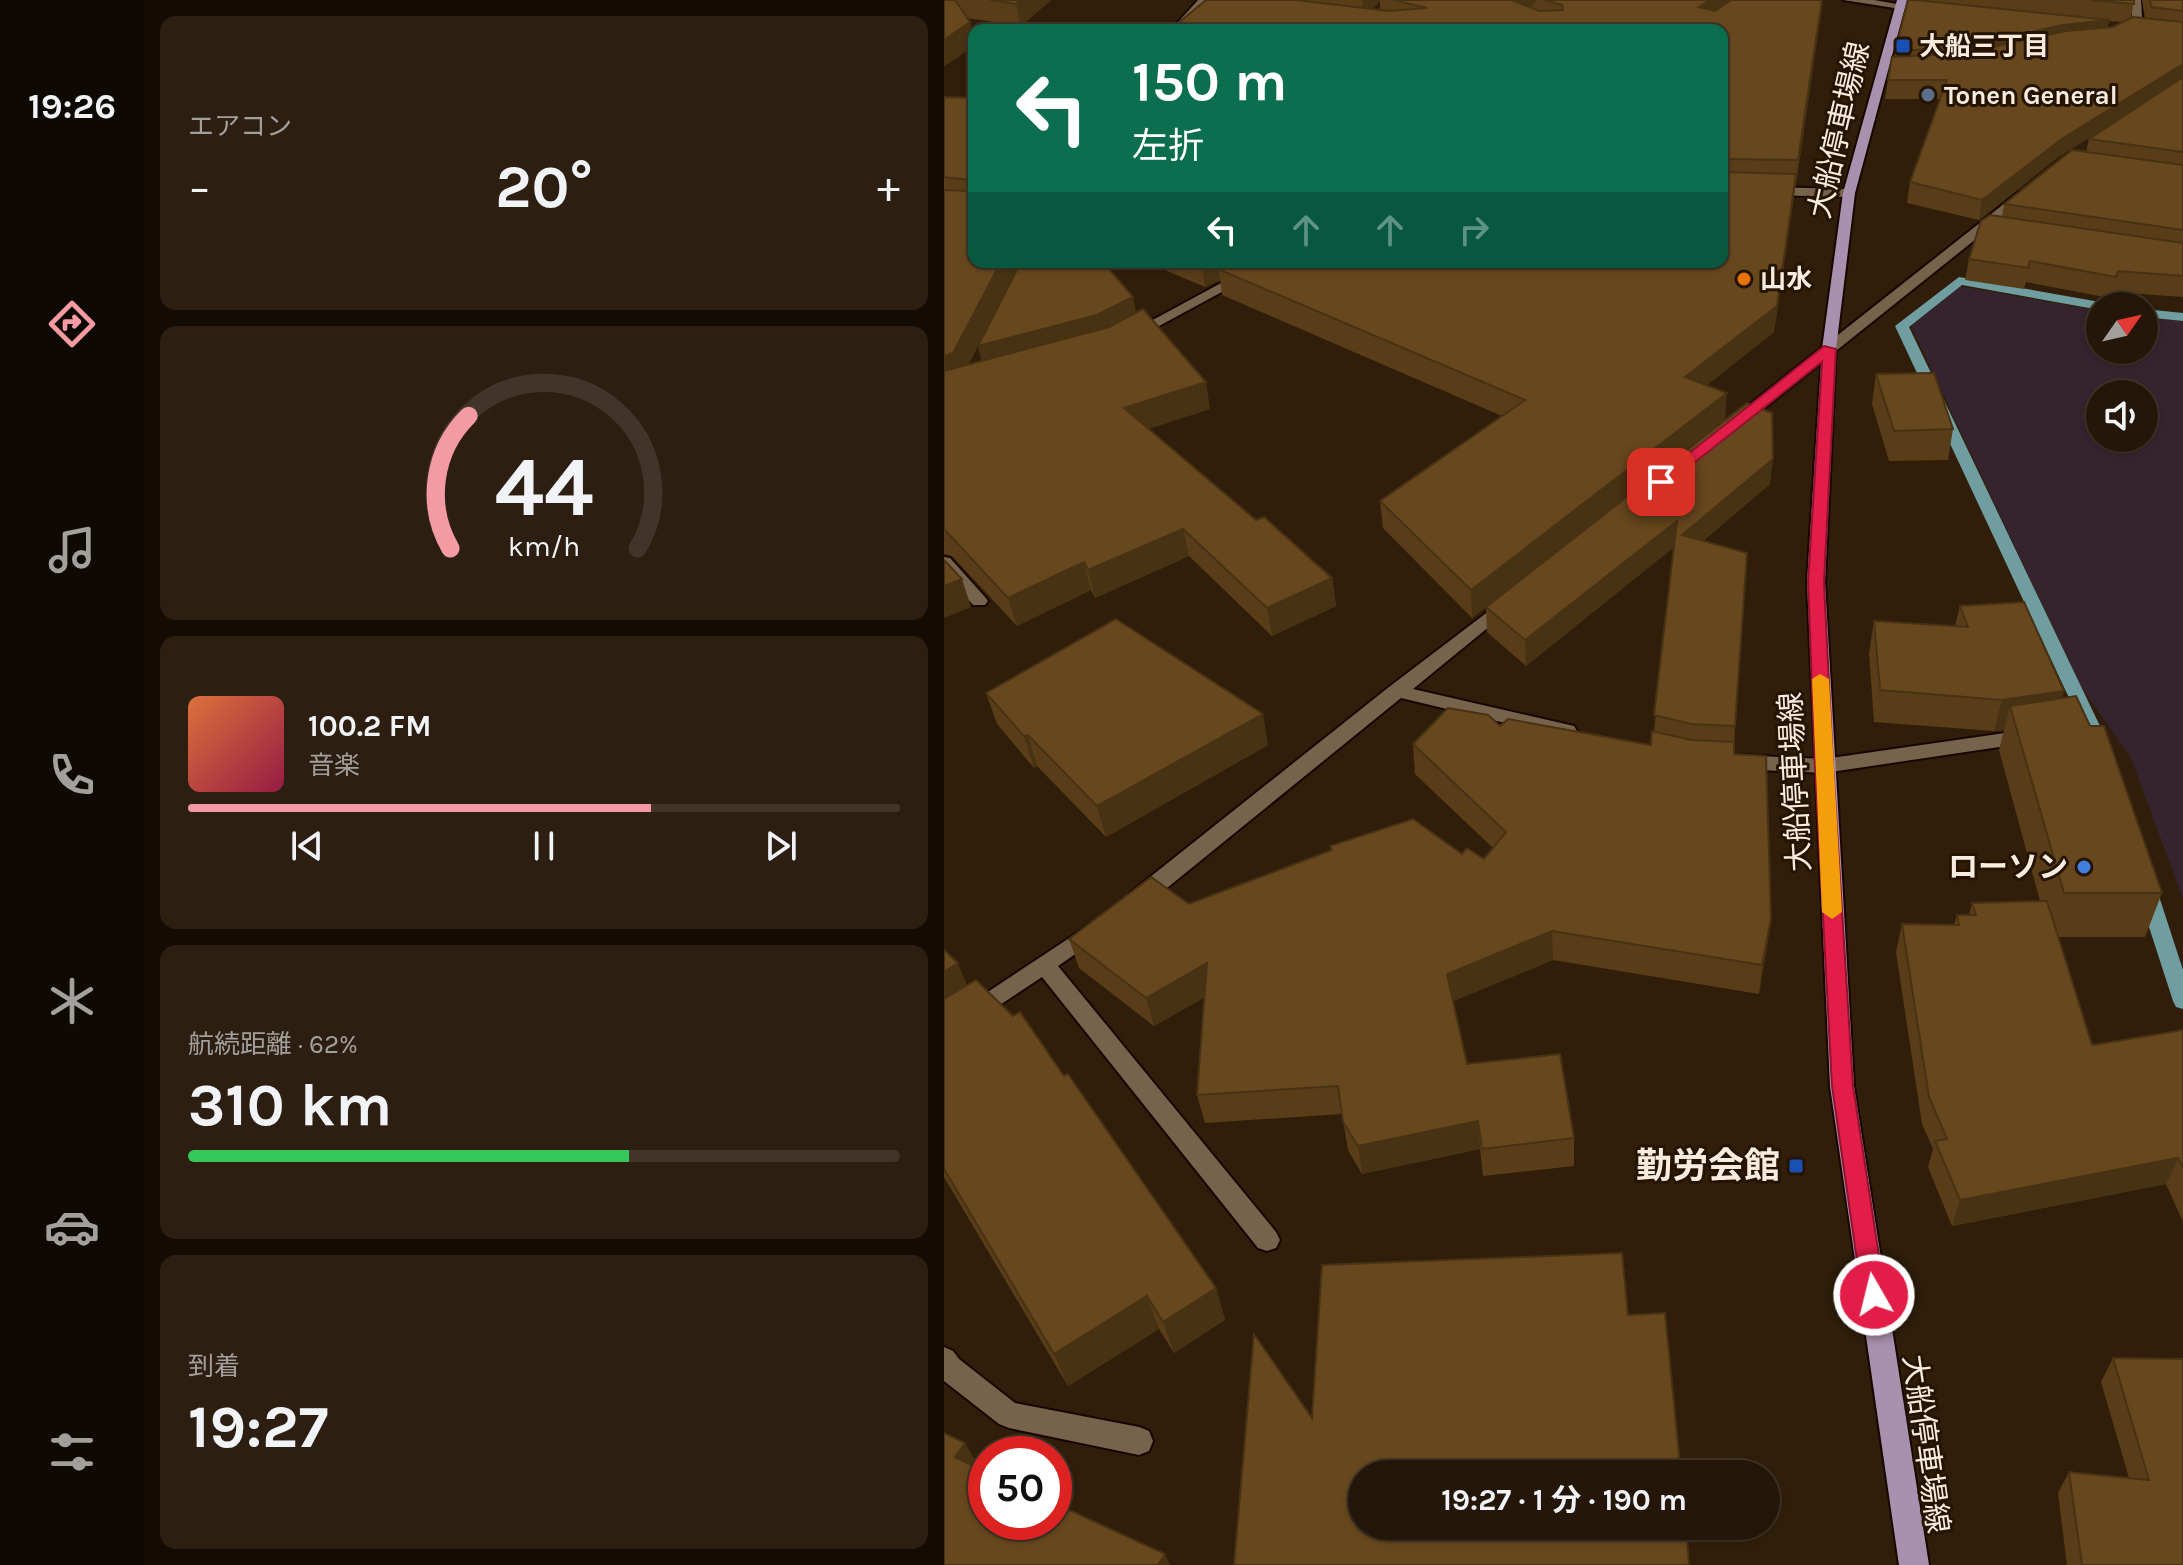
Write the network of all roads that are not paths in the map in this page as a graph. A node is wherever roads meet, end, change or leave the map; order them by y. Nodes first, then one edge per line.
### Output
1 (1848, 0) edge
2 (2136, 0) edge
3 (1202, 2) edge
4 (1902, 3) edge
5 (1215, 6) edge
6 (1931, 10) edge
7 (1182, 24) edge
8 (2154, 33) edge
9 (2041, 182) edge
10 (1728, 190) edge
11 (1849, 193) junction
12 (1259, 268) edge
13 (1123, 340) edge
14 (1829, 349) junction
15 (1718, 437) edge
16 (944, 562) edge
17 (1520, 593) edge
18 (979, 601) dead end
19 (1396, 691) junction
20 (2054, 733) edge
21 (1581, 734) edge
22 (1719, 761) edge
23 (1824, 766) junction
24 (1044, 964) junction
25 (944, 1033) edge
26 (1267, 1240) dead end
27 (944, 1360) edge
28 (1139, 1441) dead end
29 (1914, 1565) edge

1 - 4 street
2 - 8 street
3 - 5 street
3 - 7 street
4 - 6 street
4 - 11 main road, 大船停車場線
9 - 14 street
10 - 11 street
11 - 14 main road, 大船停車場線
12 - 13 street
14 - 15 street
14 - 23 main road, 大船停車場線
16 - 18 street
17 - 19 street
19 - 21 street
19 - 24 street
20 - 23 street
22 - 23 street
23 - 29 main road, 大船停車場線
24 - 25 street
24 - 26 street
27 - 28 street

